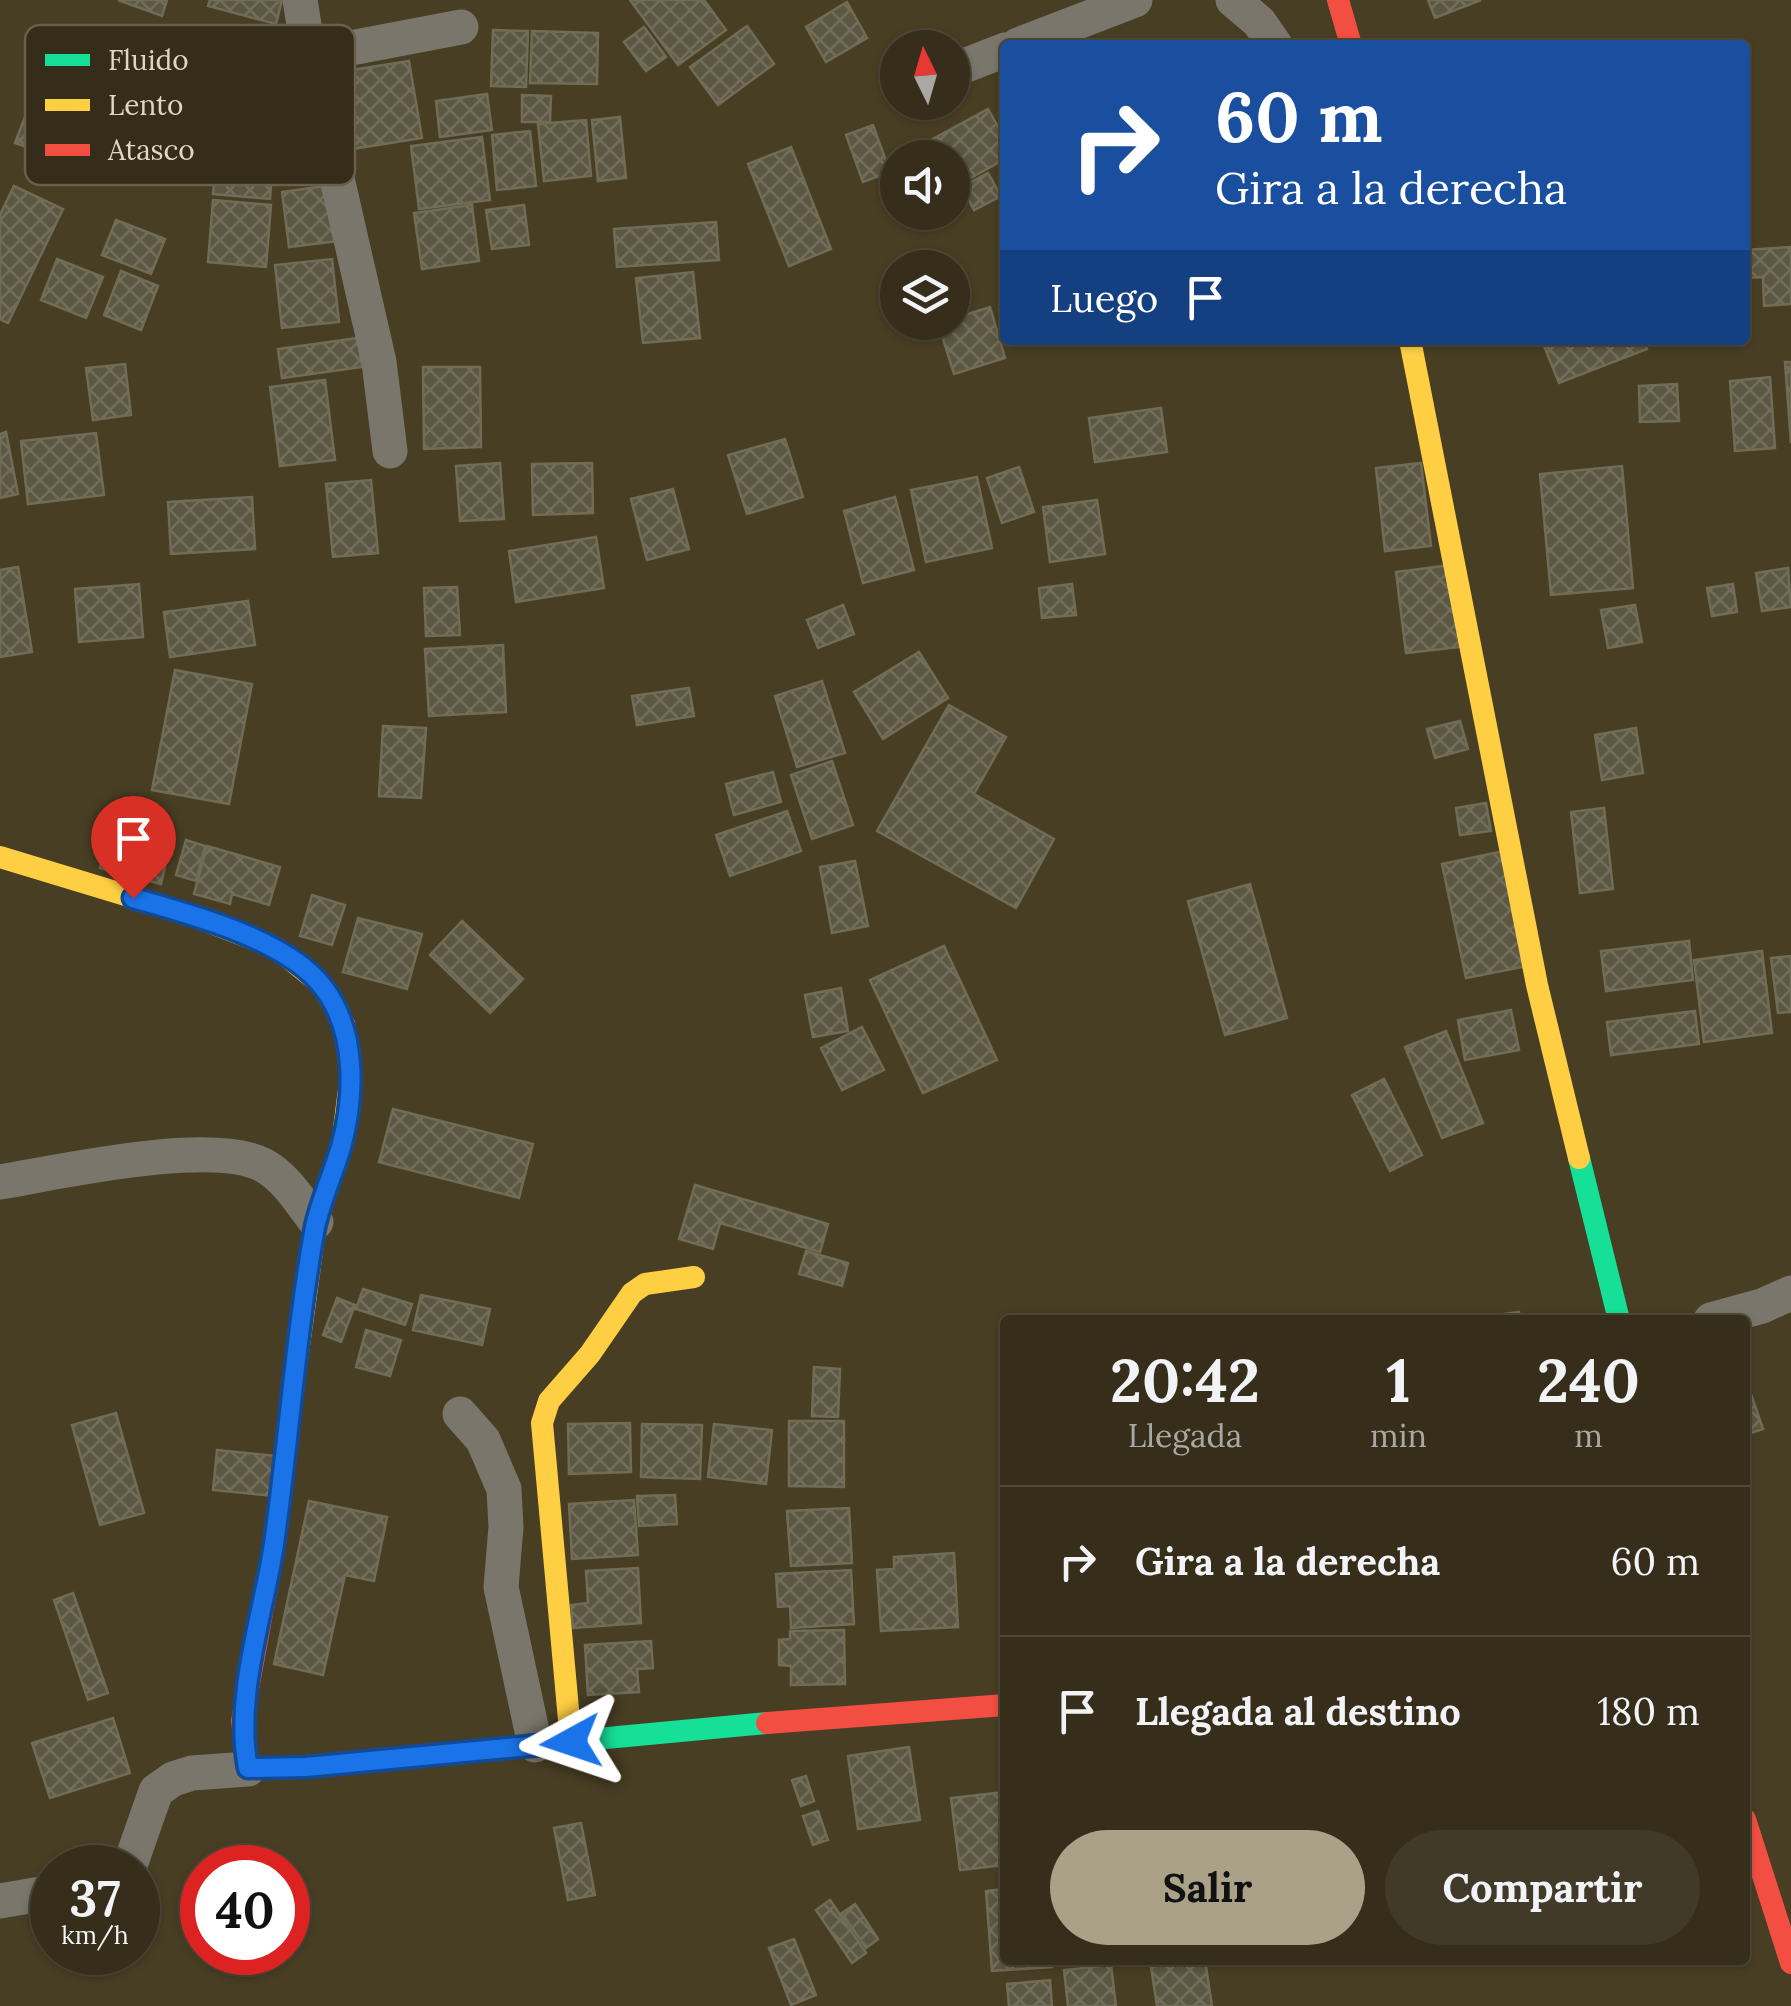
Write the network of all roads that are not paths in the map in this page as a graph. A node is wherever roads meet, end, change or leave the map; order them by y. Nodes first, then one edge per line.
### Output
1 (300, 0) edge
2 (1135, 0) edge
3 (1234, 0) edge
4 (304, 25) edge
5 (461, 27) dead end
6 (1031, 40) edge
7 (1272, 40) edge
8 (355, 47) edge
9 (1000, 52) edge
10 (970, 64) edge
11 (338, 185) edge
12 (1411, 345) edge
13 (390, 450) dead end
14 (0, 856) edge
15 (0, 1182) edge
16 (316, 1222) junction
17 (694, 1277) dead end
18 (1791, 1293) edge
19 (1618, 1315) edge
20 (1729, 1315) edge
21 (460, 1414) dead end
22 (1000, 1705) edge
23 (571, 1742) junction
24 (536, 1745) junction
25 (248, 1768) junction
26 (1750, 1834) edge
27 (138, 1845) edge
28 (30, 1896) edge
29 (0, 1901) edge
30 (1791, 1964) edge

1 - 4 street
2 - 6 street
3 - 7 street
5 - 8 street
9 - 10 street
11 - 13 street
12 - 19 street
14 - 16 street
15 - 16 street
16 - 25 street
17 - 23 street
18 - 20 street
21 - 24 street
22 - 23 street
23 - 24 street
24 - 25 street
25 - 27 street
26 - 30 street
28 - 29 street

